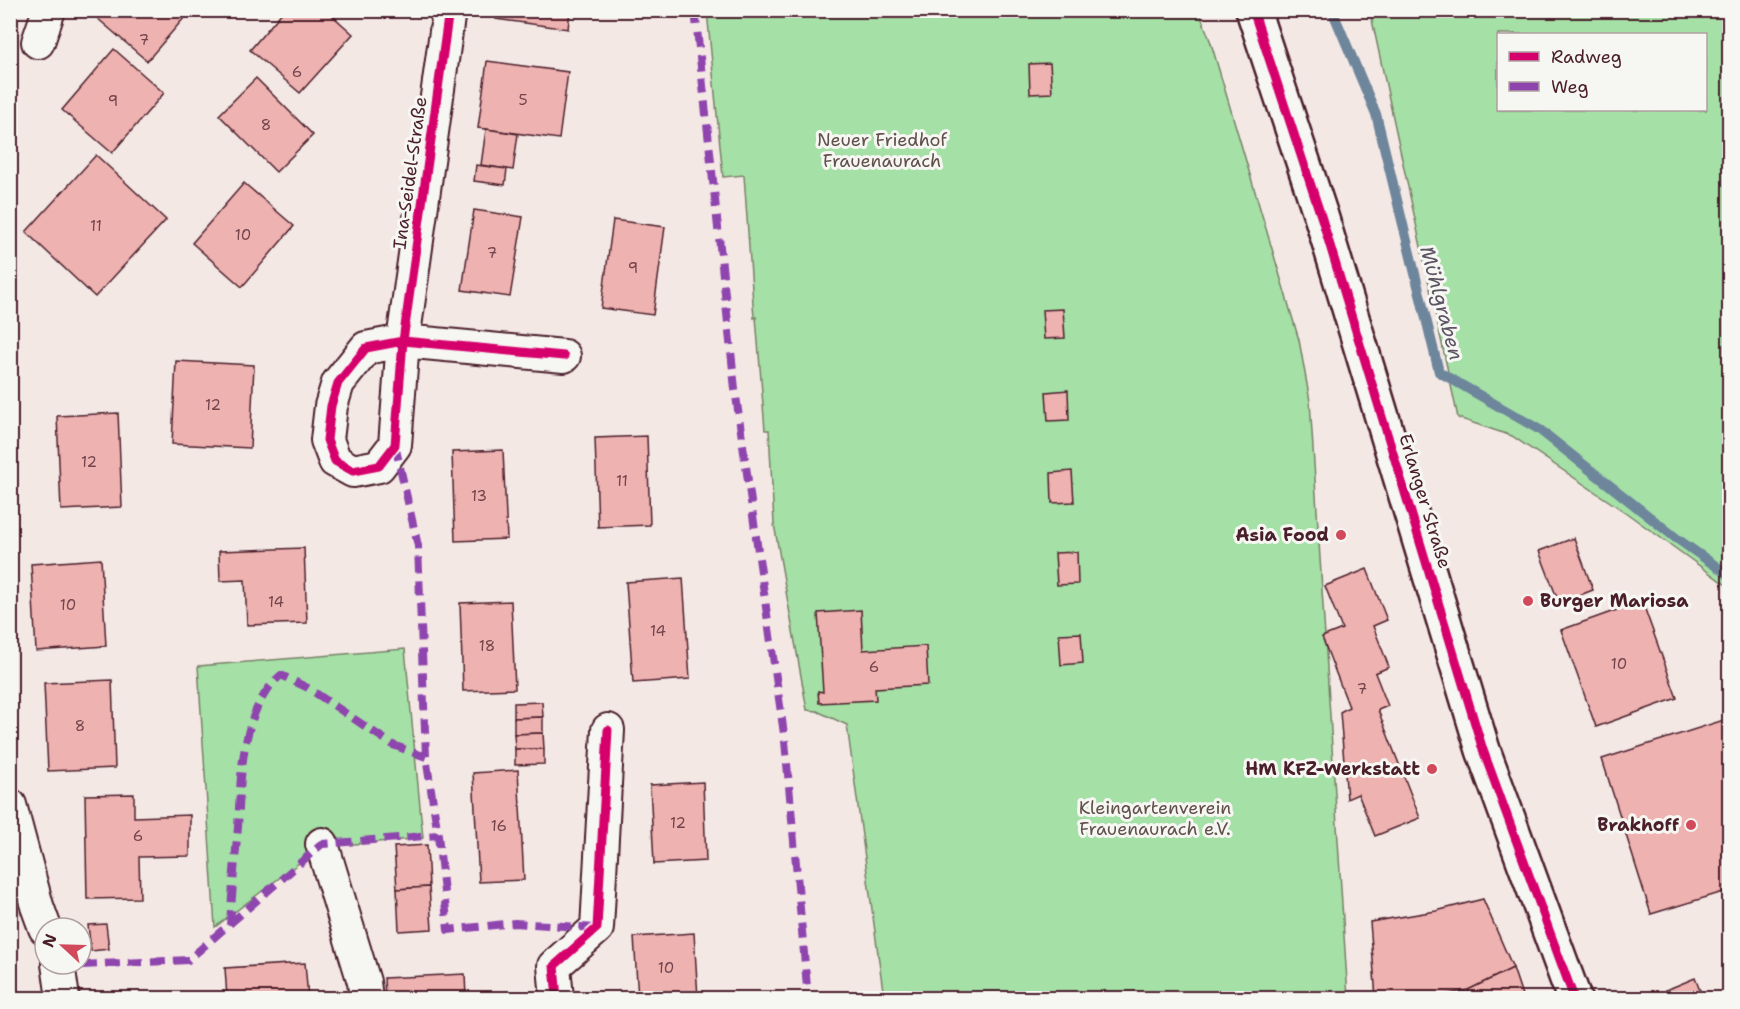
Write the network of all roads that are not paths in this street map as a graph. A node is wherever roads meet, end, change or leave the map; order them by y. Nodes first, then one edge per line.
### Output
1 (49, 10) edge
2 (449, 10) edge
3 (1253, 10) edge
4 (39, 42) dead end
5 (564, 356) dead end
6 (608, 730) dead end
7 (10, 805) edge
8 (322, 844) dead end
9 (31, 914) edge
10 (60, 976) edge
11 (63, 999) edge
12 (366, 999) edge
13 (557, 999) edge
14 (1575, 999) edge

1 - 4 street
2 - 5 street, Ina-Seidel-Straße
3 - 14 street, Erlanger Straße
6 - 13 street
7 - 9 street
8 - 12 street
10 - 11 street

